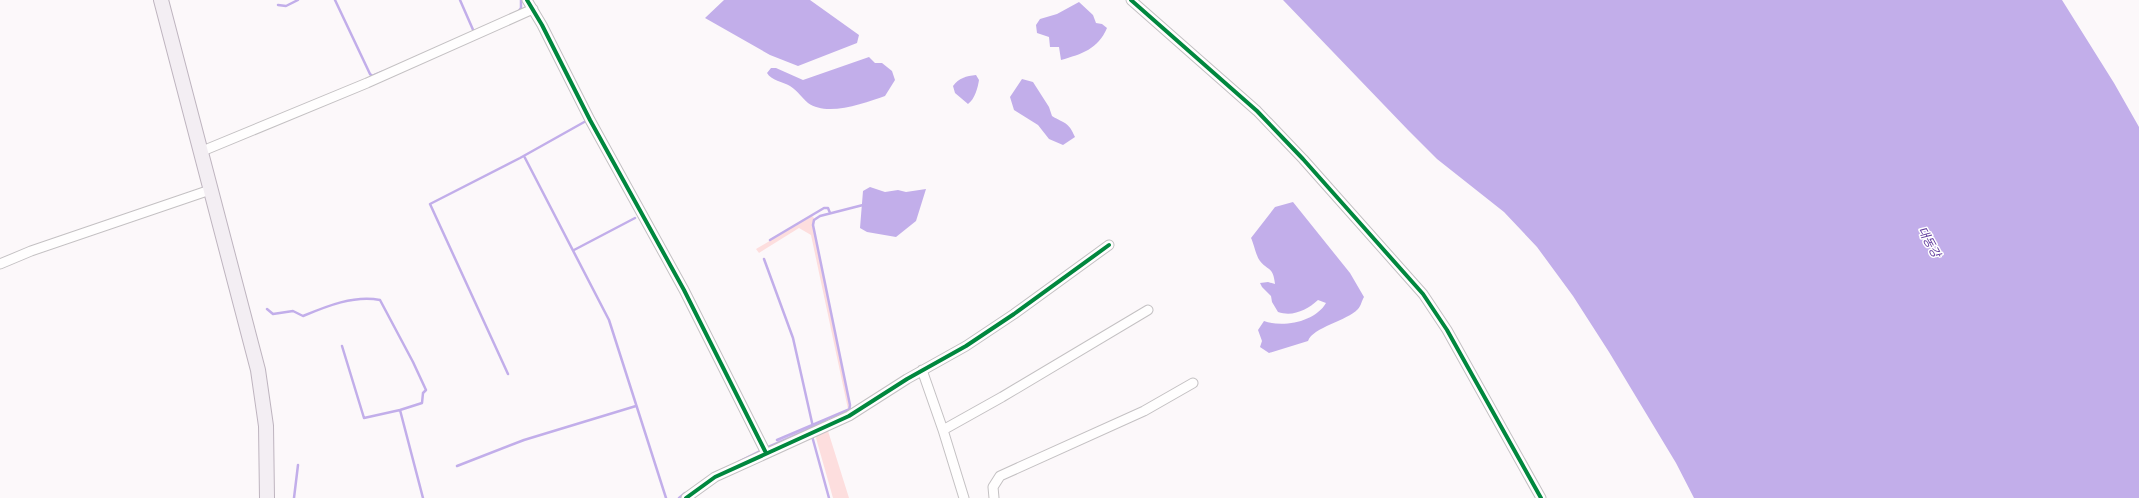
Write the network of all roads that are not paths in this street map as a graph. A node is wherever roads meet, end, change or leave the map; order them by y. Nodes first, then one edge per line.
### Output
1 (161, 0) edge
2 (526, 0) edge
3 (1131, 0) edge
4 (533, 9) junction
5 (200, 152) junction
6 (210, 190) junction
7 (1109, 245) dead end
8 (0, 264) edge
9 (1148, 310) dead end
10 (922, 370) junction
11 (1193, 383) dead end
12 (943, 430) junction
13 (766, 453) junction
14 (267, 498) edge
15 (686, 498) edge
16 (964, 498) edge
17 (994, 498) edge
18 (1541, 498) edge

1 - 5 main road
2 - 4 street
3 - 18 street
4 - 5 street
4 - 13 street
5 - 6 main road
6 - 8 street
6 - 14 main road
7 - 10 street
9 - 12 street
10 - 12 street
10 - 13 street
11 - 17 street
12 - 16 street
13 - 15 street

